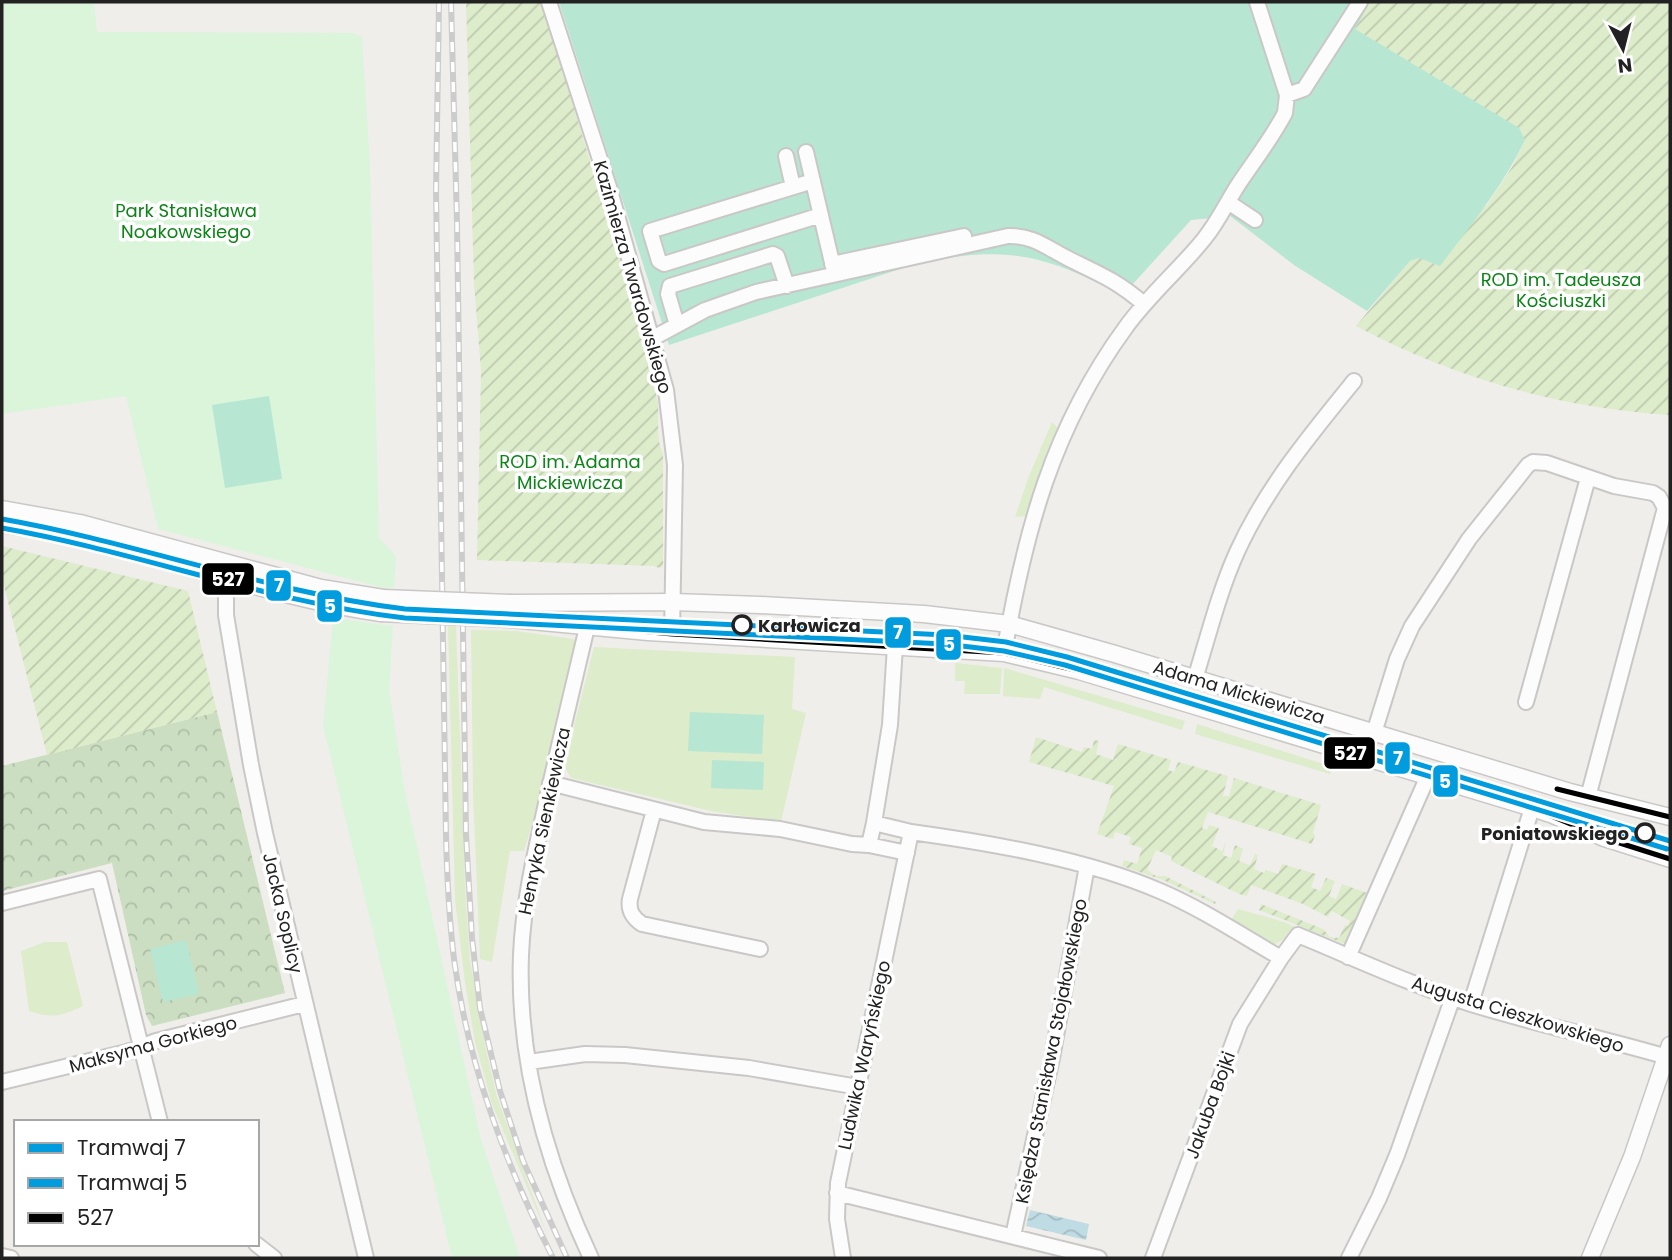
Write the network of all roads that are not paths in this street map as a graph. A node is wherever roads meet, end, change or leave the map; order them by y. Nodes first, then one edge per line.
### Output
1 (549, 2) edge
2 (1257, 2) edge
3 (1360, 2) edge
4 (1287, 96) junction
5 (806, 152) dead end
6 (786, 156) dead end
7 (813, 181) junction
8 (793, 187) junction
9 (1225, 206) junction
10 (821, 215) junction
11 (1255, 220) dead end
12 (651, 235) junction
13 (964, 236) dead end
14 (625, 243) junction
15 (834, 270) junction
16 (787, 286) junction
17 (1144, 304) junction
18 (677, 325) junction
19 (653, 338) junction
20 (1354, 381) dead end
21 (1588, 478) junction
22 (2, 509) edge
23 (2, 524) edge
24 (231, 571) junction
25 (673, 602) junction
26 (510, 611) junction
27 (1009, 624) junction
28 (587, 627) junction
29 (672, 634) junction
30 (895, 646) junction
31 (1004, 653) junction
32 (1195, 678) junction
33 (1526, 702) dead end
34 (1374, 733) junction
35 (1428, 776) junction
36 (550, 783) junction
37 (1588, 797) junction
38 (1532, 808) junction
39 (654, 810) junction
40 (1670, 817) edge
41 (874, 823) junction
42 (911, 831) junction
43 (869, 845) junction
44 (906, 853) junction
45 (1670, 859) edge
46 (1087, 866) junction
47 (2, 903) edge
48 (760, 949) dead end
49 (1348, 957) junction
50 (1281, 958) junction
51 (1453, 998) junction
52 (1471, 1003) junction
53 (304, 1004) junction
54 (141, 1046) junction
55 (1669, 1051) edge
56 (529, 1062) junction
57 (2, 1082) edge
58 (858, 1087) junction
59 (160, 1120) edge
60 (836, 1193) junction
61 (1013, 1236) junction
62 (259, 1246) edge
63 (2, 1256) edge
64 (11, 1258) edge
65 (274, 1258) edge
66 (366, 1258) edge
67 (591, 1258) edge
68 (843, 1258) edge
69 (1099, 1258) edge
70 (1153, 1258) edge
71 (1349, 1258) edge
72 (1590, 1258) edge

1 - 14 street, Kazimierza Twardowskiego
2 - 4 street
3 - 4 street
4 - 9 street
5 - 7 street
6 - 8 street
7 - 8 street
7 - 10 street
8 - 12 street
9 - 11 street
9 - 17 street
10 - 12 street
10 - 15 street
12 - 14 street
13 - 15 street
14 - 19 street, Kazimierza Twardowskiego
15 - 16 street
15 - 17 street
16 - 18 street
16 - 18 street
17 - 27 street
18 - 19 street
19 - 25 street, Kazimierza Twardowskiego
20 - 32 street
21 - 33 street
21 - 34 street
21 - 37 street
22 - 24 street, Adama Mickiewicza
23 - 24 street, Adama Mickiewicza
24 - 26 street, Adama Mickiewicza, bridge
24 - 53 street, Jacka Soplicy
25 - 26 street, Adama Mickiewicza
25 - 27 street, Adama Mickiewicza
25 - 29 street
26 - 28 street, Adama Mickiewicza
27 - 31 street
27 - 32 street, Adama Mickiewicza
28 - 29 street, Adama Mickiewicza
28 - 36 street, Henryka Sienkiewicza
29 - 30 street, Adama Mickiewicza
30 - 31 street, Adama Mickiewicza
30 - 41 street
31 - 35 street, Adama Mickiewicza
32 - 34 street, Adama Mickiewicza
34 - 37 street, Adama Mickiewicza
35 - 38 street, Adama Mickiewicza
35 - 49 street
36 - 39 street
36 - 56 street, Henryka Sienkiewicza
37 - 40 street, Adama Mickiewicza
38 - 45 street, Adama Mickiewicza
38 - 52 street
39 - 43 street
39 - 48 street
41 - 42 street
41 - 43 street
42 - 44 street, Ludwika Waryńskiego
42 - 46 street
43 - 44 street
44 - 58 street, Ludwika Waryńskiego
46 - 50 street
46 - 61 street, Księdza Stanisława Stojałowskiego
47 - 54 street
49 - 50 street, Augusta Cieszkowskiego
49 - 51 street, Augusta Cieszkowskiego
50 - 70 street, Jakuba Bojki
51 - 52 street, Augusta Cieszkowskiego
51 - 71 street
52 - 55 street, Augusta Cieszkowskiego
53 - 54 street, Maksyma Gorkiego
53 - 66 street, Jacka Soplicy
54 - 57 street, Maksyma Gorkiego
54 - 59 street
55 - 72 street
56 - 58 street
56 - 67 street, Henryka Sienkiewicza
58 - 60 street, Ludwika Waryńskiego
60 - 61 street
60 - 68 street, Ludwika Waryńskiego
61 - 69 street
62 - 65 street
63 - 64 street

